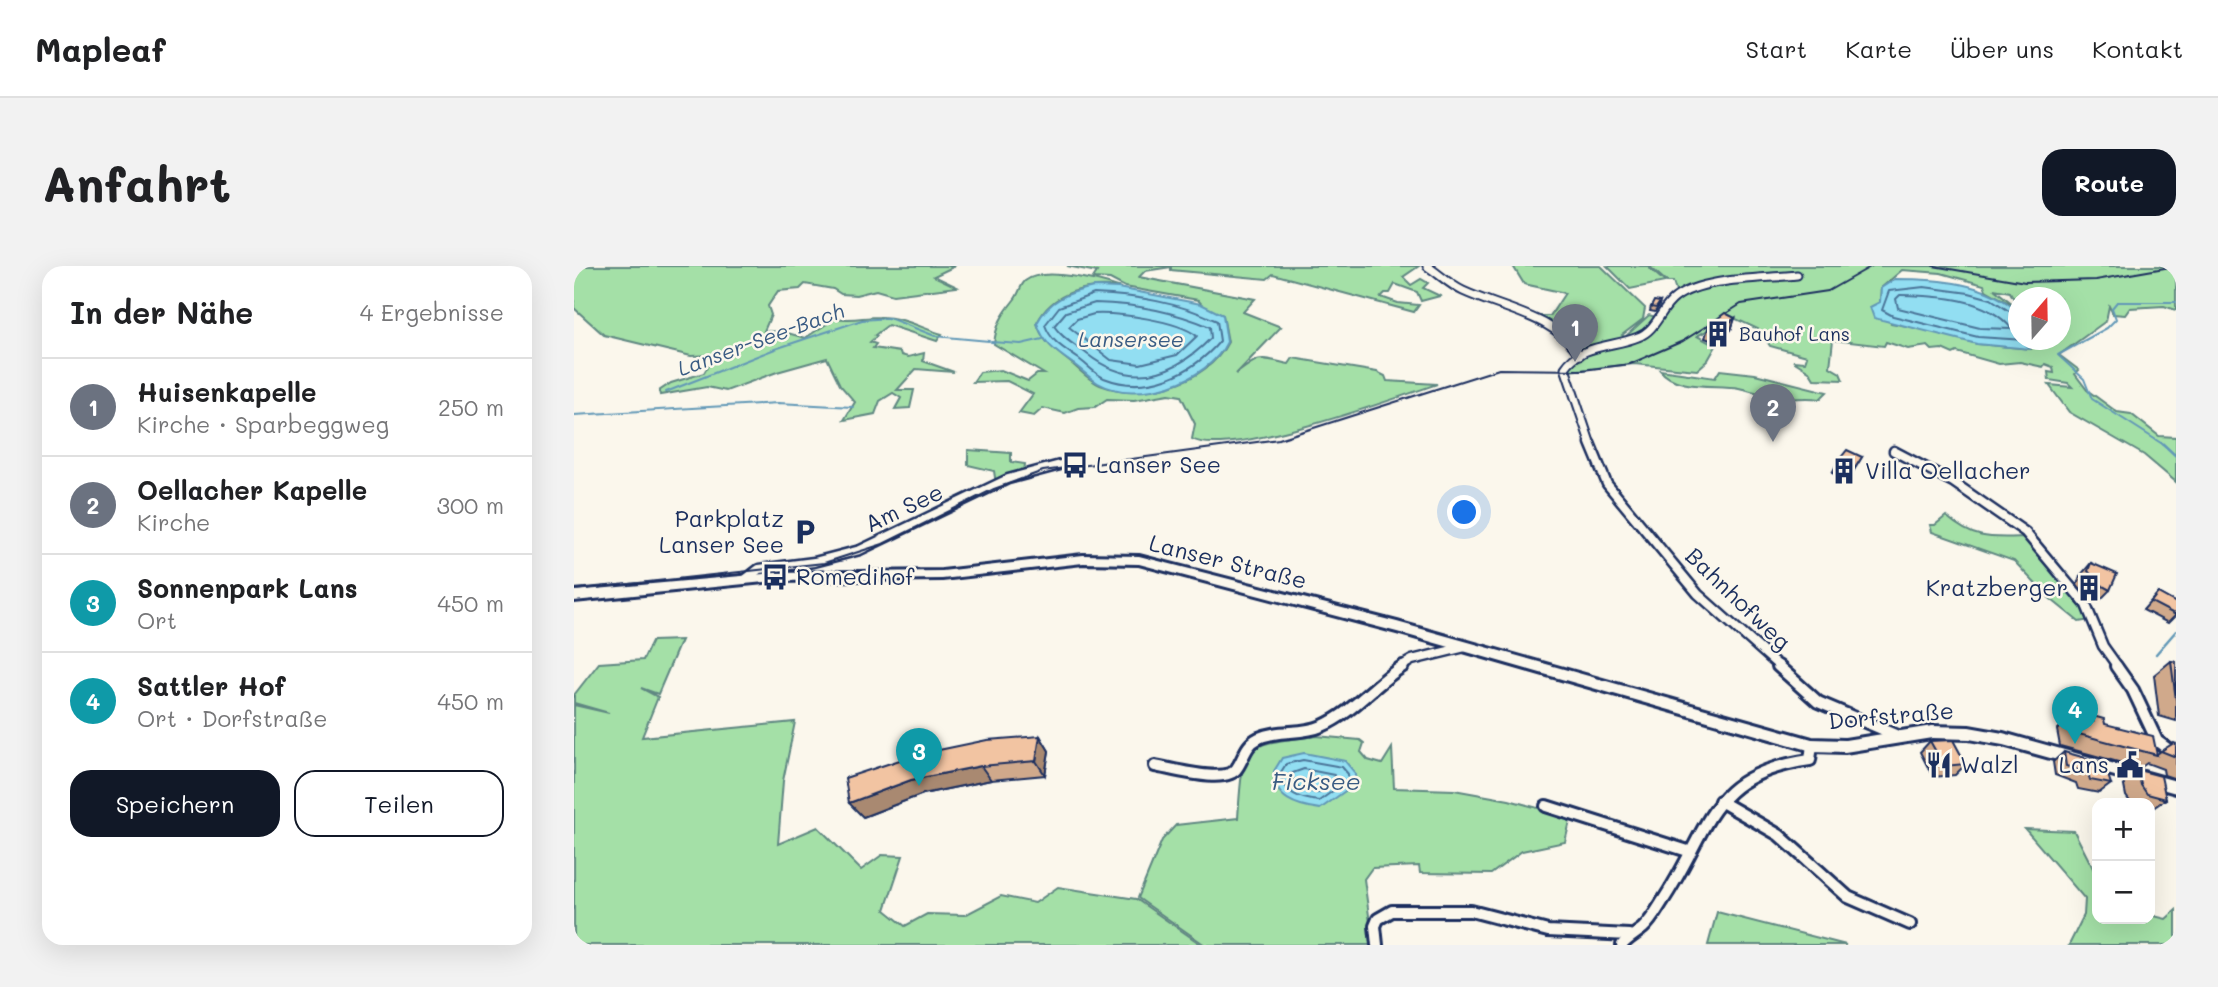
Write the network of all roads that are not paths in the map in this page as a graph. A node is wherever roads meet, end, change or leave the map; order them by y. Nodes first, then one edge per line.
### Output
1 (1427, 266) edge
2 (1797, 275) dead end
3 (1580, 355) junction
4 (1894, 451) dead end
5 (1060, 465) dead end
6 (746, 579) junction
7 (574, 596) edge
8 (1465, 647) junction
9 (1903, 739) junction
10 (1812, 745) junction
11 (2176, 755) edge
12 (1155, 766) dead end
13 (2176, 787) edge
14 (1720, 801) junction
15 (1546, 806) dead end
16 (1688, 850) junction
17 (1910, 924) dead end
18 (1625, 940) edge
19 (1377, 945) edge

1 - 3 street
2 - 3 street
3 - 9 street, Bahnhofweg
4 - 11 street
5 - 6 street, Am See
6 - 7 main road, Lanser Straße
6 - 8 main road, Lanser Straße
8 - 10 main road, Lanser Straße
8 - 12 street
9 - 10 main road, Dorfstraße
9 - 13 main road, Dorfstraße
10 - 14 street
14 - 16 street
14 - 17 street
15 - 16 street
16 - 18 street
18 - 19 street

